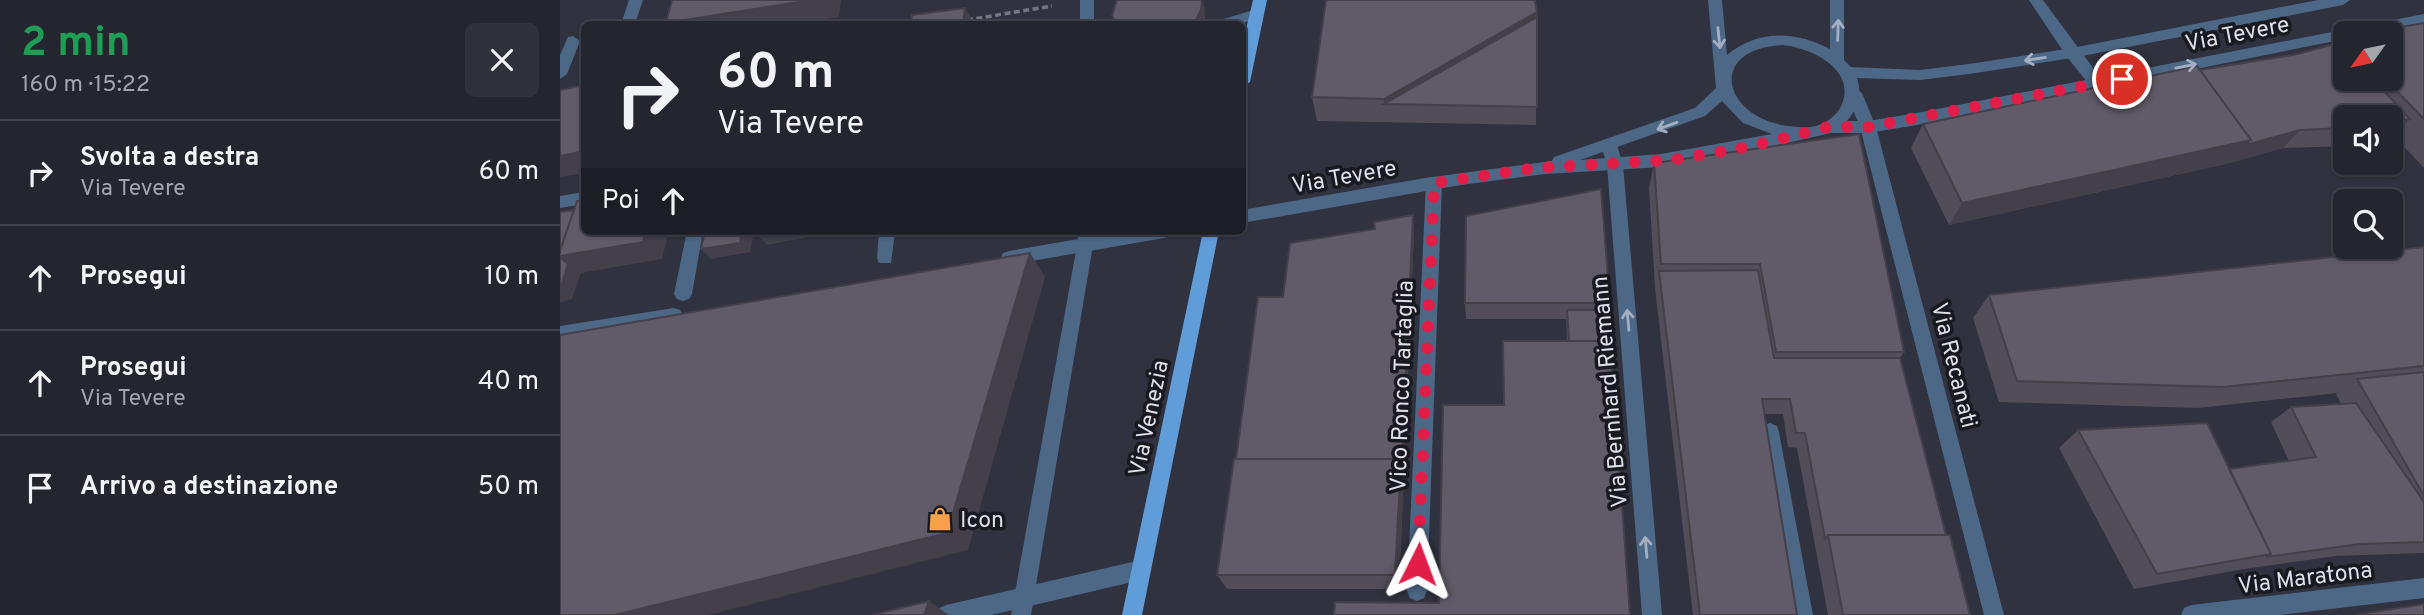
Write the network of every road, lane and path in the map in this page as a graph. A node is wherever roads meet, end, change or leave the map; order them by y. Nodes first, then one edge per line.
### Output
1 (636, 0) edge
2 (1087, 0) edge
3 (1715, 0) edge
4 (1837, 0) edge
5 (2036, 0) edge
6 (2343, 0) edge
7 (1258, 7) edge
8 (2424, 19) edge
9 (629, 21) edge
10 (962, 21) edge
11 (1087, 21) edge
12 (1231, 21) edge
13 (2403, 23) edge
14 (2333, 36) edge
15 (572, 41) edge
16 (2072, 53) junction
17 (1246, 63) edge
18 (1842, 66) junction
19 (560, 74) edge
20 (1723, 83) junction
21 (2097, 84) junction
22 (1854, 93) junction
23 (1829, 127) junction
24 (1868, 127) junction
25 (1802, 133) junction
26 (1609, 145) junction
27 (1615, 165) junction
28 (1536, 168) junction
29 (1434, 183) junction
30 (581, 198) edge
31 (560, 202) edge
32 (1246, 216) edge
33 (694, 235) edge
34 (887, 235) edge
35 (1119, 235) edge
36 (1210, 235) edge
37 (1085, 238) edge
38 (885, 258) dead end
39 (990, 261) edge
40 (683, 294) dead end
41 (692, 312) edge
42 (560, 334) edge
43 (1770, 432) edge
44 (1141, 570) junction
45 (2424, 589) edge
46 (1417, 591) dead end
47 (1024, 606) edge
48 (946, 615) edge
49 (1132, 615) edge
50 (1652, 615) edge
51 (1803, 615) edge
52 (1994, 615) edge
53 (2191, 615) edge

1 - 9 street
2 - 10 path
2 - 11 street
3 -> 20 street
18 -> 4 street
5 - 16 street
6 - 16 street, Via Tevere
7 - 12 street
7 - 17 main road
8 - 13 street
21 -> 14 street, Via Tevere
15 - 19 street
16 -> 18 street, Via Tevere
16 - 21 street
18 - 20 street
18 - 22 street
20 - 25 street
20 -> 26 street
21 - 24 street, Via Tevere
22 - 23 street
22 - 24 street, Via Recanati
23 - 24 street, Via Tevere
23 - 25 street
24 - 52 street, Via Recanati
25 - 27 street
26 - 27 street, Via Bernhard Riemann
26 - 28 street
27 - 28 street
50 -> 27 street, Via Bernhard Riemann
28 - 29 street, Via Tevere
29 - 32 street, Via Tevere
29 - 46 street, Vico Ronco Tartaglia
30 - 31 street
33 - 40 street
34 - 38 street
35 - 37 street
36 - 44 main road, Via Venezia
37 - 39 street
37 - 47 street
41 - 42 street
43 - 51 street
44 - 47 street
44 - 49 main road, Via Venezia
45 - 53 street, Via Maratona
47 - 48 street

